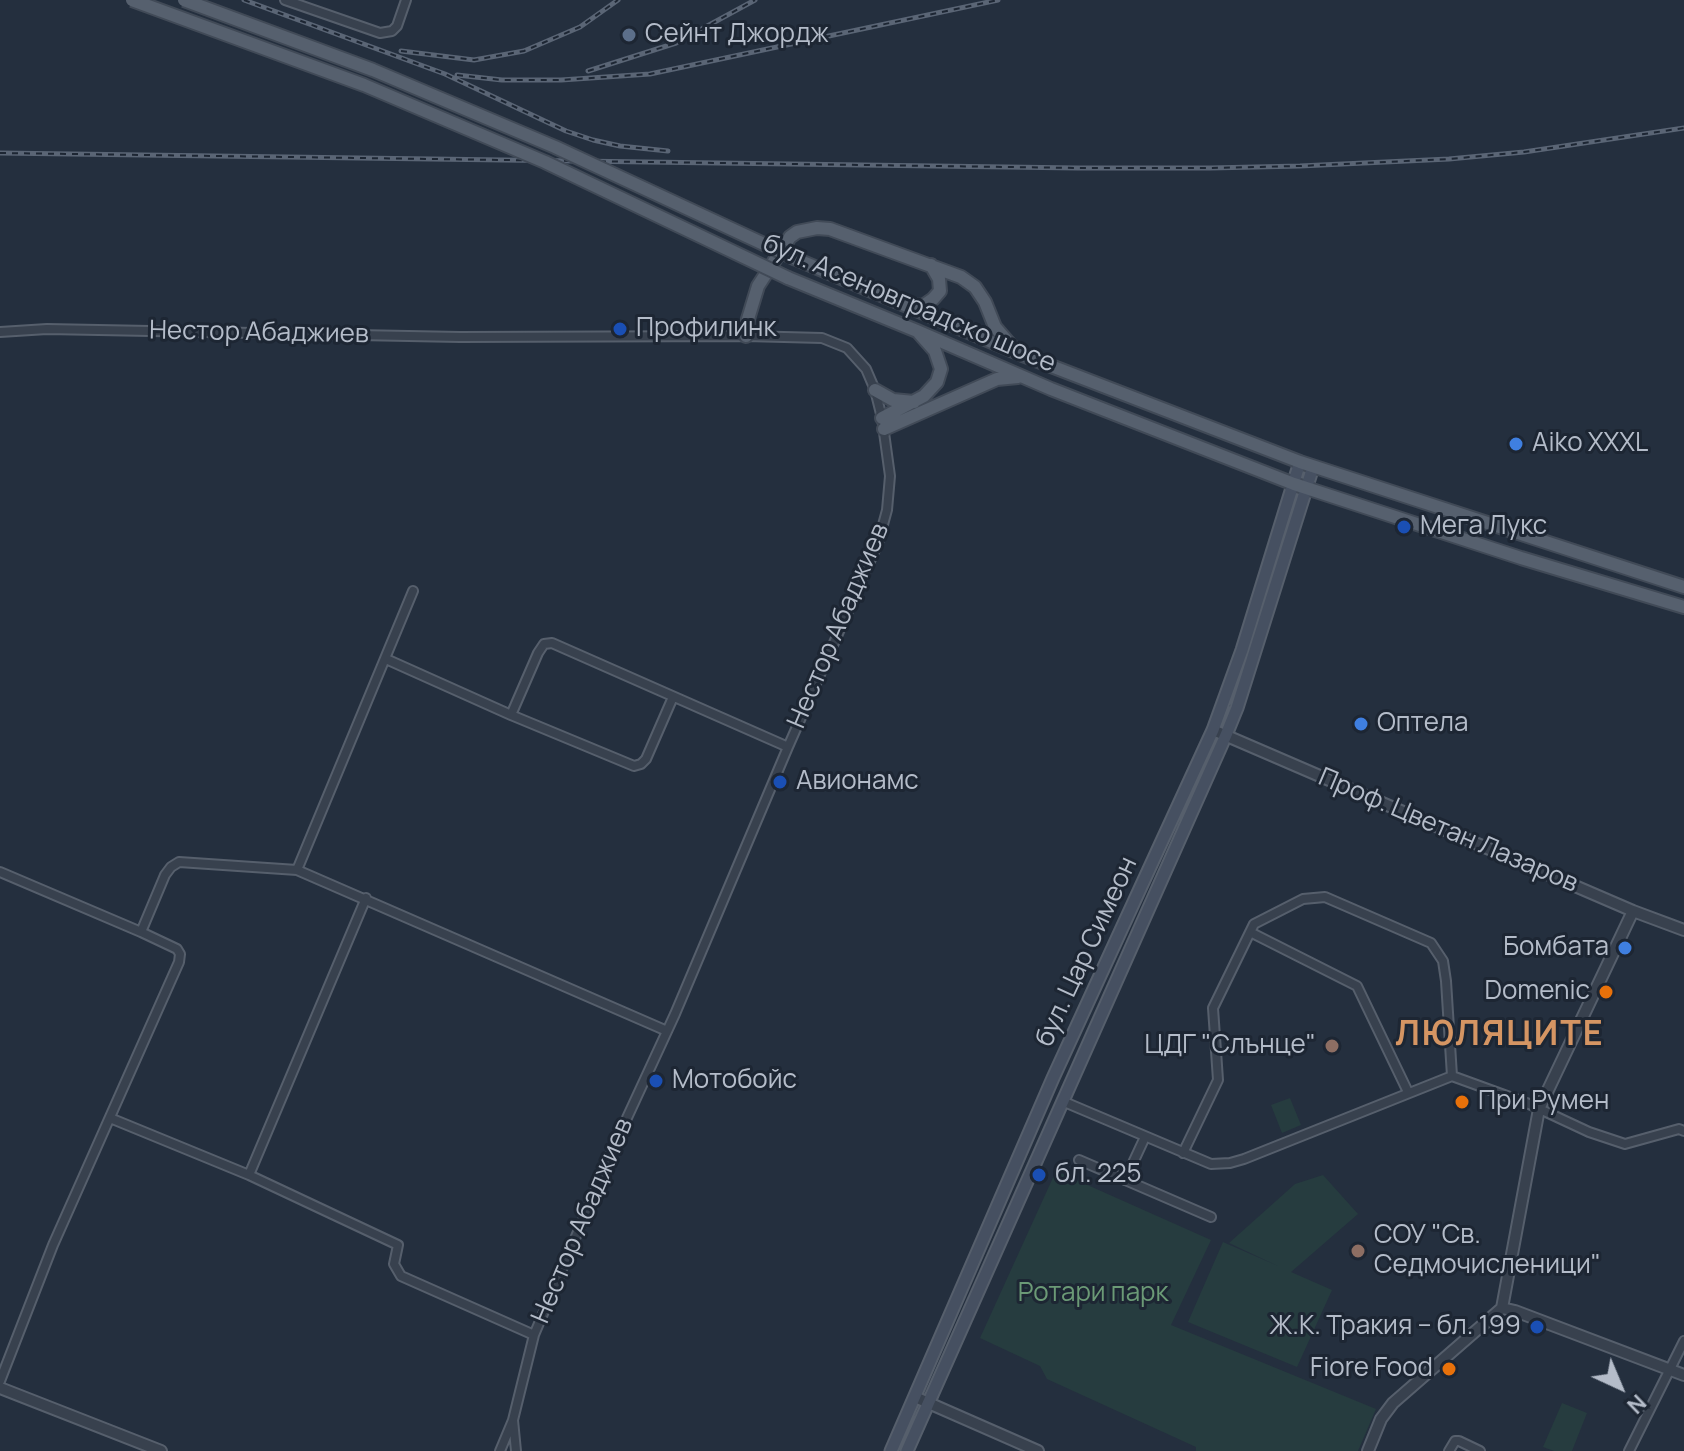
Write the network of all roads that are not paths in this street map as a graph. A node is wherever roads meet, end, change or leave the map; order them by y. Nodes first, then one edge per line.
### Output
1 (132, 0) edge
2 (184, 0) edge
3 (285, 0) edge
4 (406, 0) edge
5 (931, 265) junction
6 (905, 305) junction
7 (917, 331) junction
8 (0, 332) edge
9 (746, 336) junction
10 (1020, 354) junction
11 (1022, 377) junction
12 (875, 390) junction
13 (914, 402) junction
14 (883, 424) junction
15 (1306, 464) junction
16 (1300, 486) junction
17 (1684, 587) edge
18 (413, 591) dead end
19 (1684, 607) edge
20 (386, 659) junction
21 (673, 697) junction
22 (511, 715) junction
23 (1213, 730) junction
24 (1226, 735) junction
25 (788, 747) junction
26 (297, 870) junction
27 (0, 872) edge
28 (366, 898) junction
29 (1633, 911) junction
30 (1684, 930) edge
31 (141, 932) junction
32 (1250, 932) junction
33 (667, 1031) junction
34 (1452, 1076) junction
35 (1408, 1092) junction
36 (1062, 1101) junction
37 (1539, 1109) junction
38 (110, 1118) junction
39 (1684, 1131) edge
40 (1145, 1137) junction
41 (1183, 1153) junction
42 (1079, 1160) dead end
43 (249, 1175) junction
44 (1125, 1180) junction
45 (1211, 1217) dead end
46 (1502, 1308) junction
47 (534, 1335) junction
48 (1684, 1341) edge
49 (1670, 1369) junction
50 (1684, 1375) edge
51 (0, 1381) edge
52 (0, 1388) edge
53 (915, 1397) junction
54 (929, 1403) junction
55 (513, 1420) junction
56 (161, 1451) edge
57 (500, 1451) edge
58 (516, 1451) edge
59 (891, 1451) edge
60 (907, 1451) edge
61 (1038, 1451) edge
62 (1368, 1451) edge
63 (1449, 1451) edge
64 (1480, 1451) edge
65 (1629, 1451) edge

1 - 7 main road, бул. Асеновградско шосе, bridge
2 - 6 main road, бул. Асеновградско шосе, bridge
3 - 4 street
5 - 6 main road
5 - 9 main road
5 - 10 main road
6 - 10 main road, бул. Асеновградско шосе
7 - 11 main road, бул. Асеновградско шосе
7 - 13 main road
8 - 9 street, Нестор Абаджиев
9 - 12 street, Нестор Абаджиев
10 - 15 main road, бул. Асеновградско шосе
11 - 14 main road
11 - 16 main road, бул. Асеновградско шосе
12 - 13 main road
12 - 14 street, Нестор Абаджиев
13 - 14 main road
14 - 25 street, Нестор Абаджиев
15 - 16 main road, бул. Цар Симеон
15 - 17 main road, бул. Асеновградско шосе
16 - 19 main road, бул. Асеновградско шосе
16 - 23 main road, бул. Цар Симеон
16 - 24 main road, бул. Цар Симеон
18 - 20 street
20 - 22 street
20 - 26 street
21 - 22 street
21 - 22 street
21 - 25 street
23 - 24 street, Проф. Цветан Лазаров
23 - 53 main road, бул. Цар Симеон
24 - 29 street, Проф. Цветан Лазаров
24 - 36 main road, бул. Цар Симеон
25 - 33 street, Нестор Абаджиев
26 - 28 street
26 - 31 street
27 - 31 street
28 - 33 street
28 - 43 street
29 - 30 street, Проф. Цветан Лазаров
29 - 37 street
31 - 38 street
32 - 34 street
32 - 35 street
32 - 41 street
33 - 47 street, Нестор Абаджиев
34 - 35 street
34 - 37 street
35 - 41 street
36 - 40 street
36 - 54 main road, бул. Цар Симеон
37 - 39 street
37 - 46 street
38 - 43 street
38 - 51 street
40 - 41 street
40 - 44 street
42 - 44 street
43 - 47 street
44 - 45 street
46 - 49 street
46 - 62 street
47 - 55 street, Нестор Абаджиев
48 - 49 street
49 - 50 street
49 - 65 street
52 - 56 street
53 - 54 street
53 - 59 main road, бул. Цар Симеон
54 - 60 main road, бул. Цар Симеон
54 - 61 street
55 - 57 street, Нестор Абаджиев
55 - 58 street, Нестор Абаджиев
63 - 64 street

